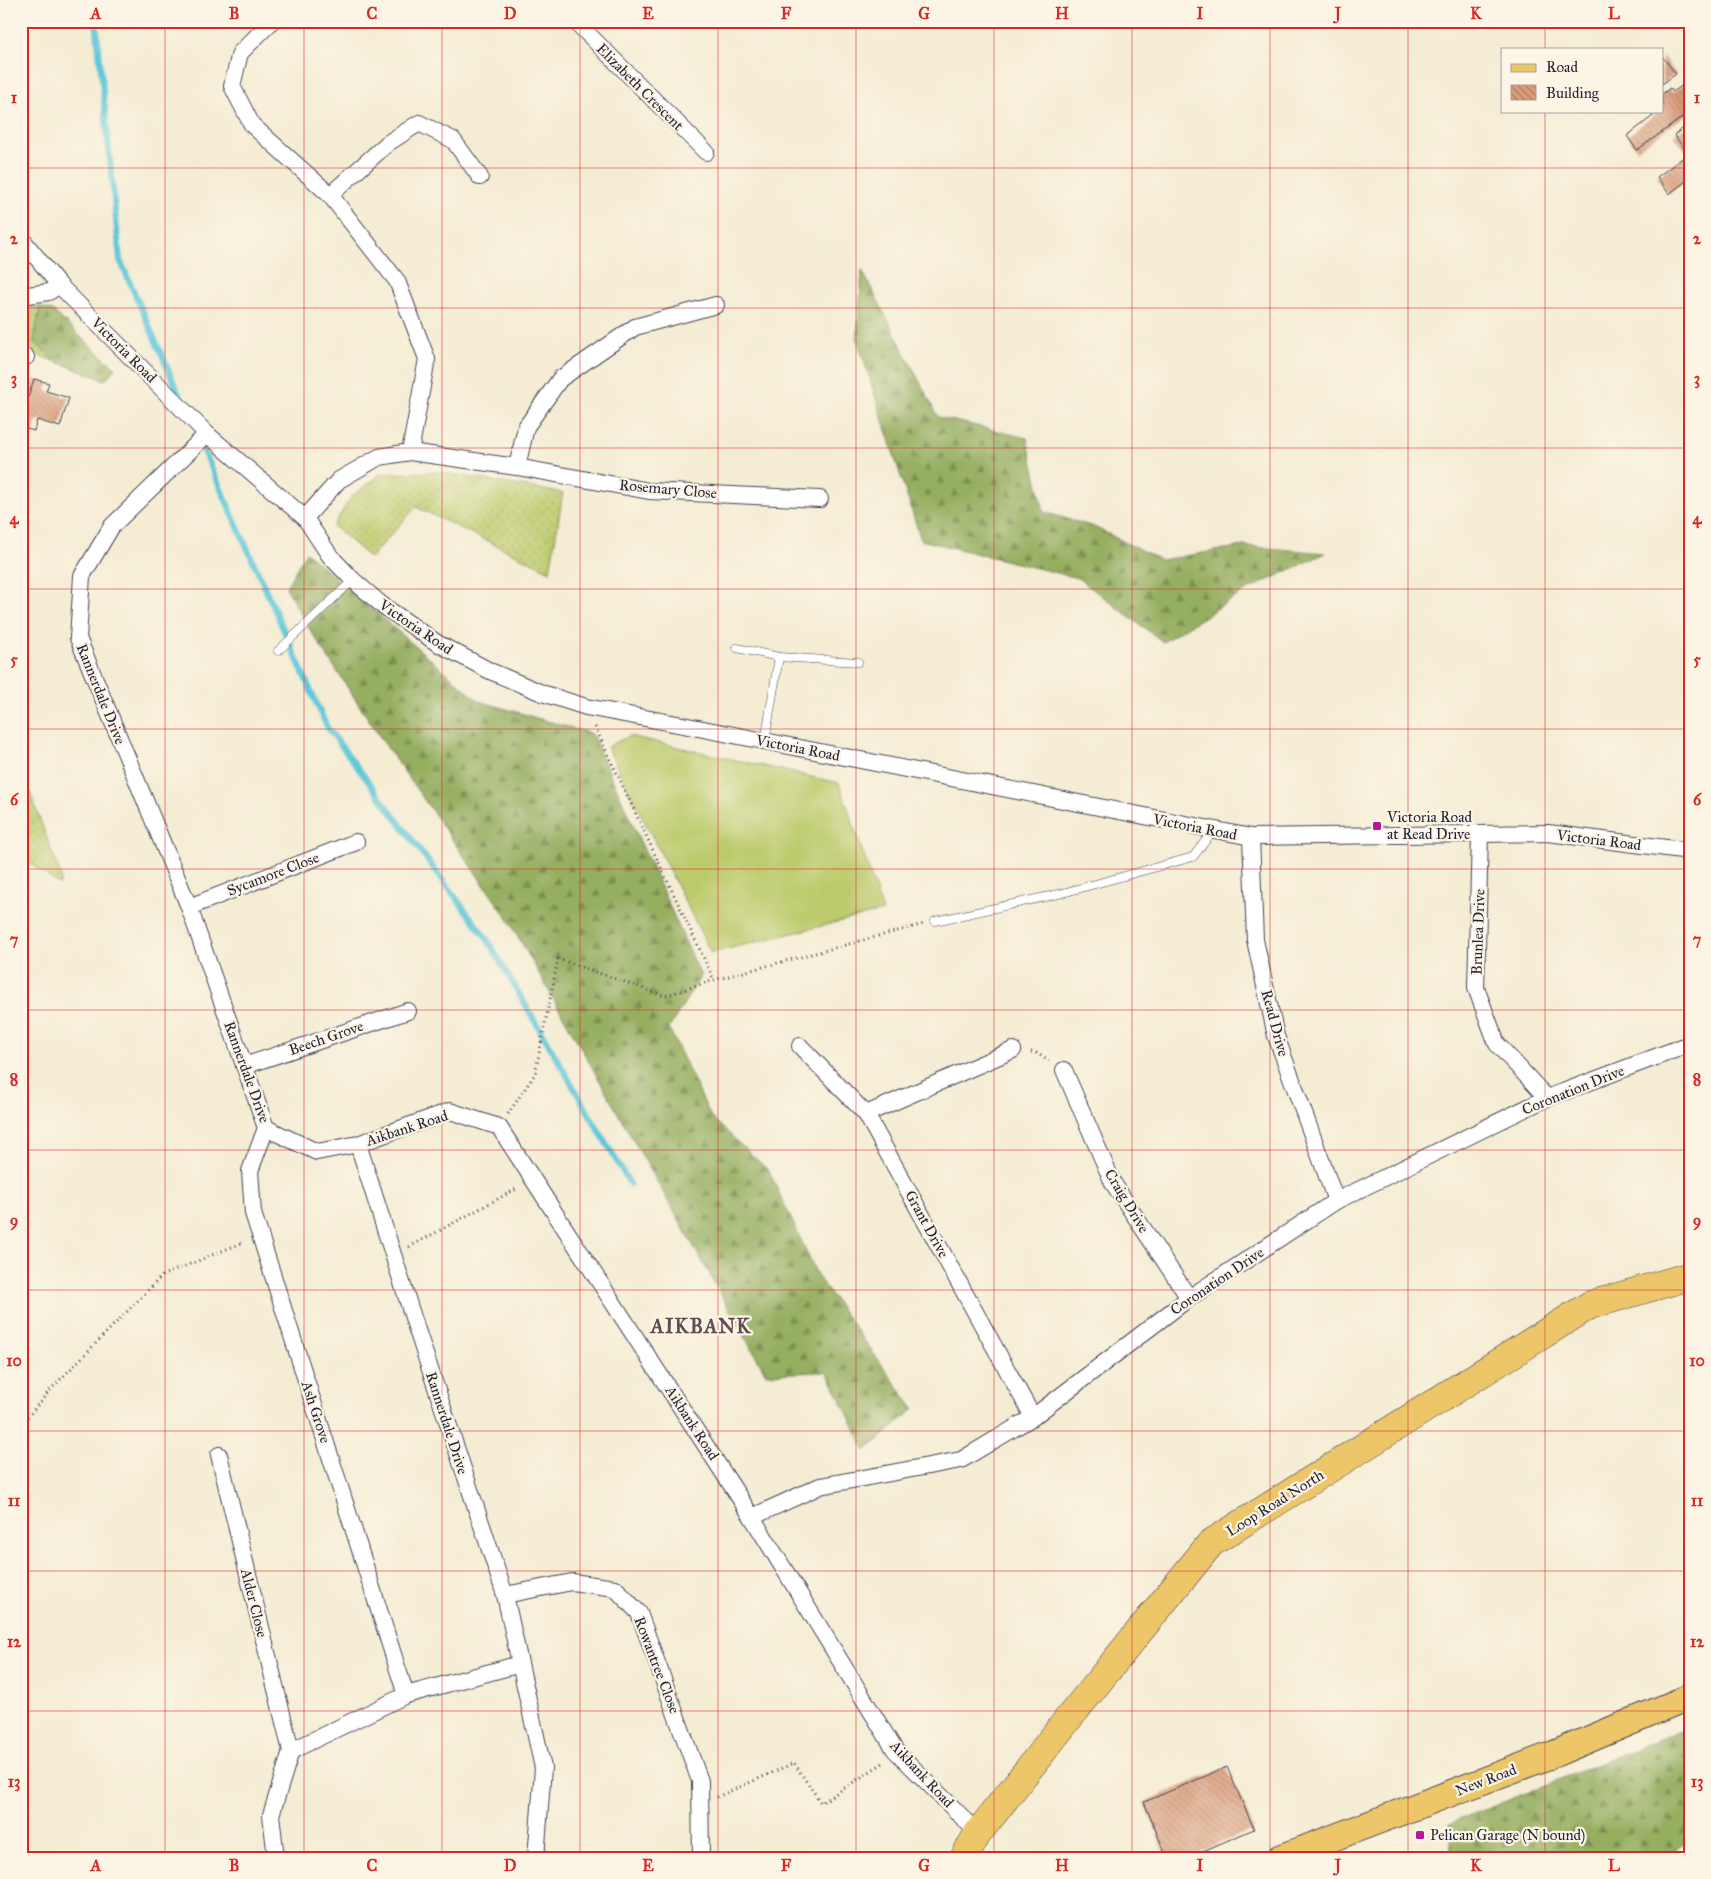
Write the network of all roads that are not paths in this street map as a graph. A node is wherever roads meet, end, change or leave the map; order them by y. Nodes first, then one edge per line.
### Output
1 (272, 21) edge
2 (575, 21) edge
3 (706, 152) dead end
4 (480, 177) dead end
5 (330, 195) junction
6 (21, 238) edge
7 (59, 285) junction
8 (21, 296) edge
9 (716, 305) dead end
10 (208, 434) junction
11 (410, 452) junction
12 (517, 467) junction
13 (820, 498) dead end
14 (305, 518) junction
15 (352, 580) junction
16 (737, 648) dead end
17 (278, 651) dead end
18 (779, 657) junction
19 (858, 662) dead end
20 (765, 741) junction
21 (1213, 830) junction
22 (1480, 834) junction
23 (1251, 837) junction
24 (356, 842) dead end
25 (1690, 851) edge
26 (189, 907) junction
27 (935, 920) road end
28 (408, 1011) dead end
29 (1690, 1044) edge
30 (800, 1046) dead end
31 (1012, 1050) road end
32 (244, 1066) junction
33 (1064, 1070) road end
34 (1547, 1098) junction
35 (866, 1114) junction
36 (266, 1128) junction
37 (358, 1144) junction
38 (1336, 1201) junction
39 (1690, 1276) edge
40 (1189, 1298) junction
41 (1033, 1417) junction
42 (219, 1455) dead end
43 (752, 1517) junction
44 (505, 1594) junction
45 (520, 1664) junction
46 (406, 1695) junction
47 (1690, 1697) edge
48 (291, 1751) junction
49 (978, 1833) junction
50 (276, 1858) edge
51 (536, 1858) edge
52 (701, 1858) edge
53 (964, 1858) edge
54 (1280, 1858) edge

1 - 5 street
2 - 3 street, Elizabeth Crescent
4 - 5 street
5 - 11 street
6 - 7 street, Victoria Road
7 - 8 street
7 - 10 street, Victoria Road
9 - 12 street
10 - 14 street, Victoria Road
10 - 26 street, Rannerdale Drive
11 - 12 street, Rosemary Close
11 - 14 street, Rosemary Close
12 - 13 street, Rosemary Close
14 - 15 street, Victoria Road
15 - 17 lane
15 - 20 street, Victoria Road
16 - 18 lane
18 - 19 lane
18 - 20 lane
20 - 21 street, Victoria Road
21 - 23 street, Victoria Road
21 - 27 lane
22 - 23 street, Victoria Road
22 - 25 street, Victoria Road
22 - 34 street, Brunlea Drive
23 - 38 street, Read Drive
24 - 26 street, Sycamore Close
26 - 32 street, Rannerdale Drive
28 - 32 street, Beech Grove
29 - 34 street, Coronation Drive
30 - 35 street, Grant Drive
31 - 35 street
32 - 36 street, Rannerdale Drive
33 - 40 street, Craig Drive
34 - 38 street, Coronation Drive
35 - 41 street, Grant Drive
36 - 37 street, Rannerdale Drive
36 - 46 street, Ash Grove
37 - 43 street, Aikbank Road
37 - 44 street, Rannerdale Drive
38 - 40 street, Coronation Drive
39 - 49 highway, Loop Road North
40 - 41 street, Coronation Drive
41 - 43 street, Coronation Drive
42 - 48 street, Alder Close
43 - 49 street, Aikbank Road
44 - 45 street, Rannerdale Drive
44 - 52 street, Rowantree Close
45 - 46 street
45 - 51 street, Rannerdale Drive
46 - 48 street
47 - 54 main road, New Road
48 - 50 street
49 - 53 highway, Loop Road North

